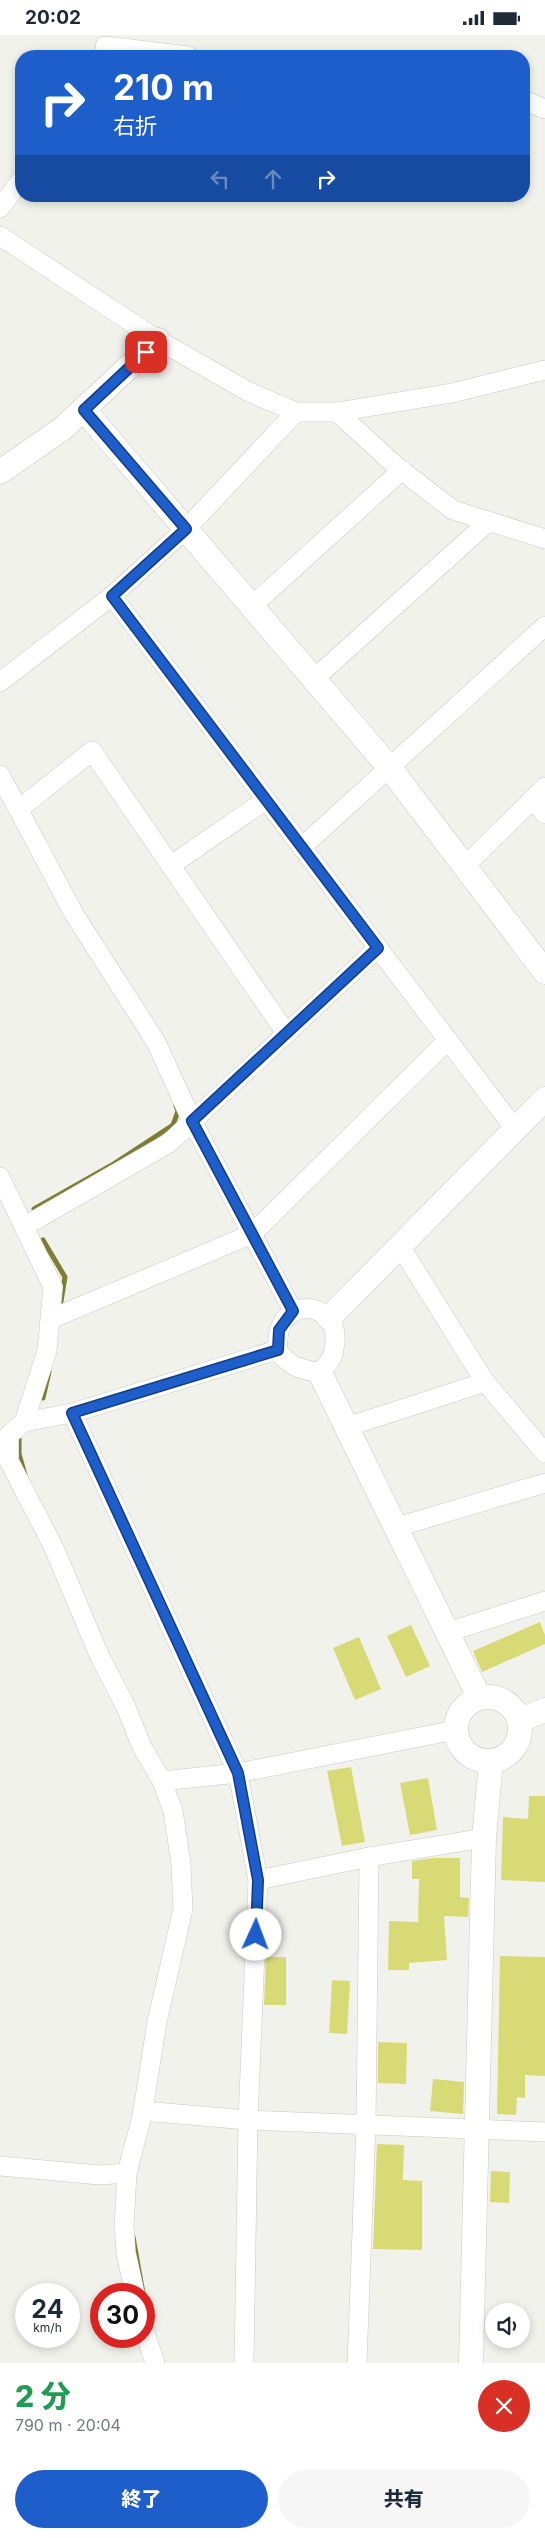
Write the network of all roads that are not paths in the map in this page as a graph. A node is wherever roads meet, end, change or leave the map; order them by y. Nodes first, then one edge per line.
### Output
1 (105, 46) edge
2 (138, 50) edge
3 (530, 103) edge
4 (545, 109) edge
5 (15, 188) edge
6 (0, 207) edge
7 (0, 236) edge
8 (158, 340) junction
9 (545, 370) edge
10 (84, 410) junction
11 (296, 412) junction
12 (337, 412) junction
13 (402, 470) junction
14 (0, 472) edge
15 (488, 522) junction
16 (186, 529) junction
17 (545, 539) edge
18 (112, 596) junction
19 (252, 607) junction
20 (545, 626) edge
21 (314, 679) junction
22 (0, 682) edge
23 (389, 767) junction
24 (0, 775) edge
25 (538, 793) edge
26 (266, 800) junction
27 (18, 809) junction
28 (545, 814) edge
29 (302, 847) junction
30 (171, 865) junction
31 (465, 866) junction
32 (378, 948) junction
33 (545, 972) edge
34 (286, 1033) junction
35 (448, 1040) junction
36 (545, 1099) edge
37 (192, 1121) junction
38 (515, 1129) junction
39 (0, 1177) edge
40 (25, 1226) junction
41 (252, 1234) junction
42 (400, 1246) junction
43 (293, 1311) junction
44 (329, 1318) junction
45 (51, 1319) junction
46 (278, 1350) junction
47 (320, 1373) junction
48 (485, 1382) junction
49 (72, 1413) junction
50 (24, 1422) junction
51 (347, 1427) junction
52 (545, 1453) edge
53 (545, 1483) edge
54 (397, 1527) junction
55 (545, 1601) edge
56 (448, 1632) junction
57 (479, 1697) junction
58 (545, 1710) edge
59 (520, 1720) junction
60 (455, 1730) junction
61 (491, 1761) junction
62 (238, 1773) junction
63 (162, 1781) junction
64 (484, 1838) junction
65 (369, 1857) junction
66 (258, 1880) junction
67 (143, 2111) junction
68 (248, 2120) junction
69 (366, 2125) junction
70 (478, 2131) junction
71 (545, 2132) edge
72 (0, 2166) edge
73 (127, 2173) junction
74 (133, 2283) edge
75 (150, 2348) edge
76 (155, 2363) edge
77 (244, 2363) edge
78 (357, 2363) edge
79 (472, 2363) edge

1 - 2 street
3 - 4 street
5 - 6 street
7 - 8 street
8 - 10 street
8 - 11 street
9 - 12 street
10 - 14 street
10 - 16 street
11 - 12 street
11 - 16 street
12 - 13 street
13 - 15 street
13 - 19 street
15 - 17 street
15 - 21 street
16 - 18 street
16 - 19 street
18 - 22 street
18 - 26 street
19 - 21 street
20 - 23 street
21 - 23 street
23 - 29 street
23 - 31 street
24 - 27 street
25 - 28 street
25 - 31 street
26 - 29 street
26 - 30 street
27 - 30 street
27 - 37 street
29 - 32 street
30 - 34 street
31 - 33 street
32 - 34 street
32 - 35 street
34 - 37 street
35 - 38 street
35 - 41 street
36 - 38 street
37 - 40 street
37 - 41 street
38 - 42 street
39 - 40 street
40 - 45 street
41 - 43 street
41 - 45 street
42 - 44 street
42 - 48 street
43 - 44 street
43 - 46 street
44 - 47 street
45 - 50 street
46 - 47 street
46 - 49 street
47 - 51 street
48 - 51 street
48 - 52 street
49 - 50 street
49 - 62 street
50 - 63 street
51 - 54 street
53 - 54 street
54 - 56 street
55 - 56 street
56 - 57 street
57 - 59 street
57 - 60 street
58 - 59 street
59 - 61 street
60 - 61 street
60 - 62 street
61 - 64 street
62 - 63 street
62 - 66 street
63 - 67 street
64 - 65 street
64 - 70 street
65 - 66 street
65 - 69 street
66 - 68 street
67 - 68 street
67 - 73 street
68 - 69 street
68 - 77 street
69 - 70 street
69 - 78 street
70 - 71 street
70 - 79 street
72 - 73 street
73 - 74 street
75 - 76 street

